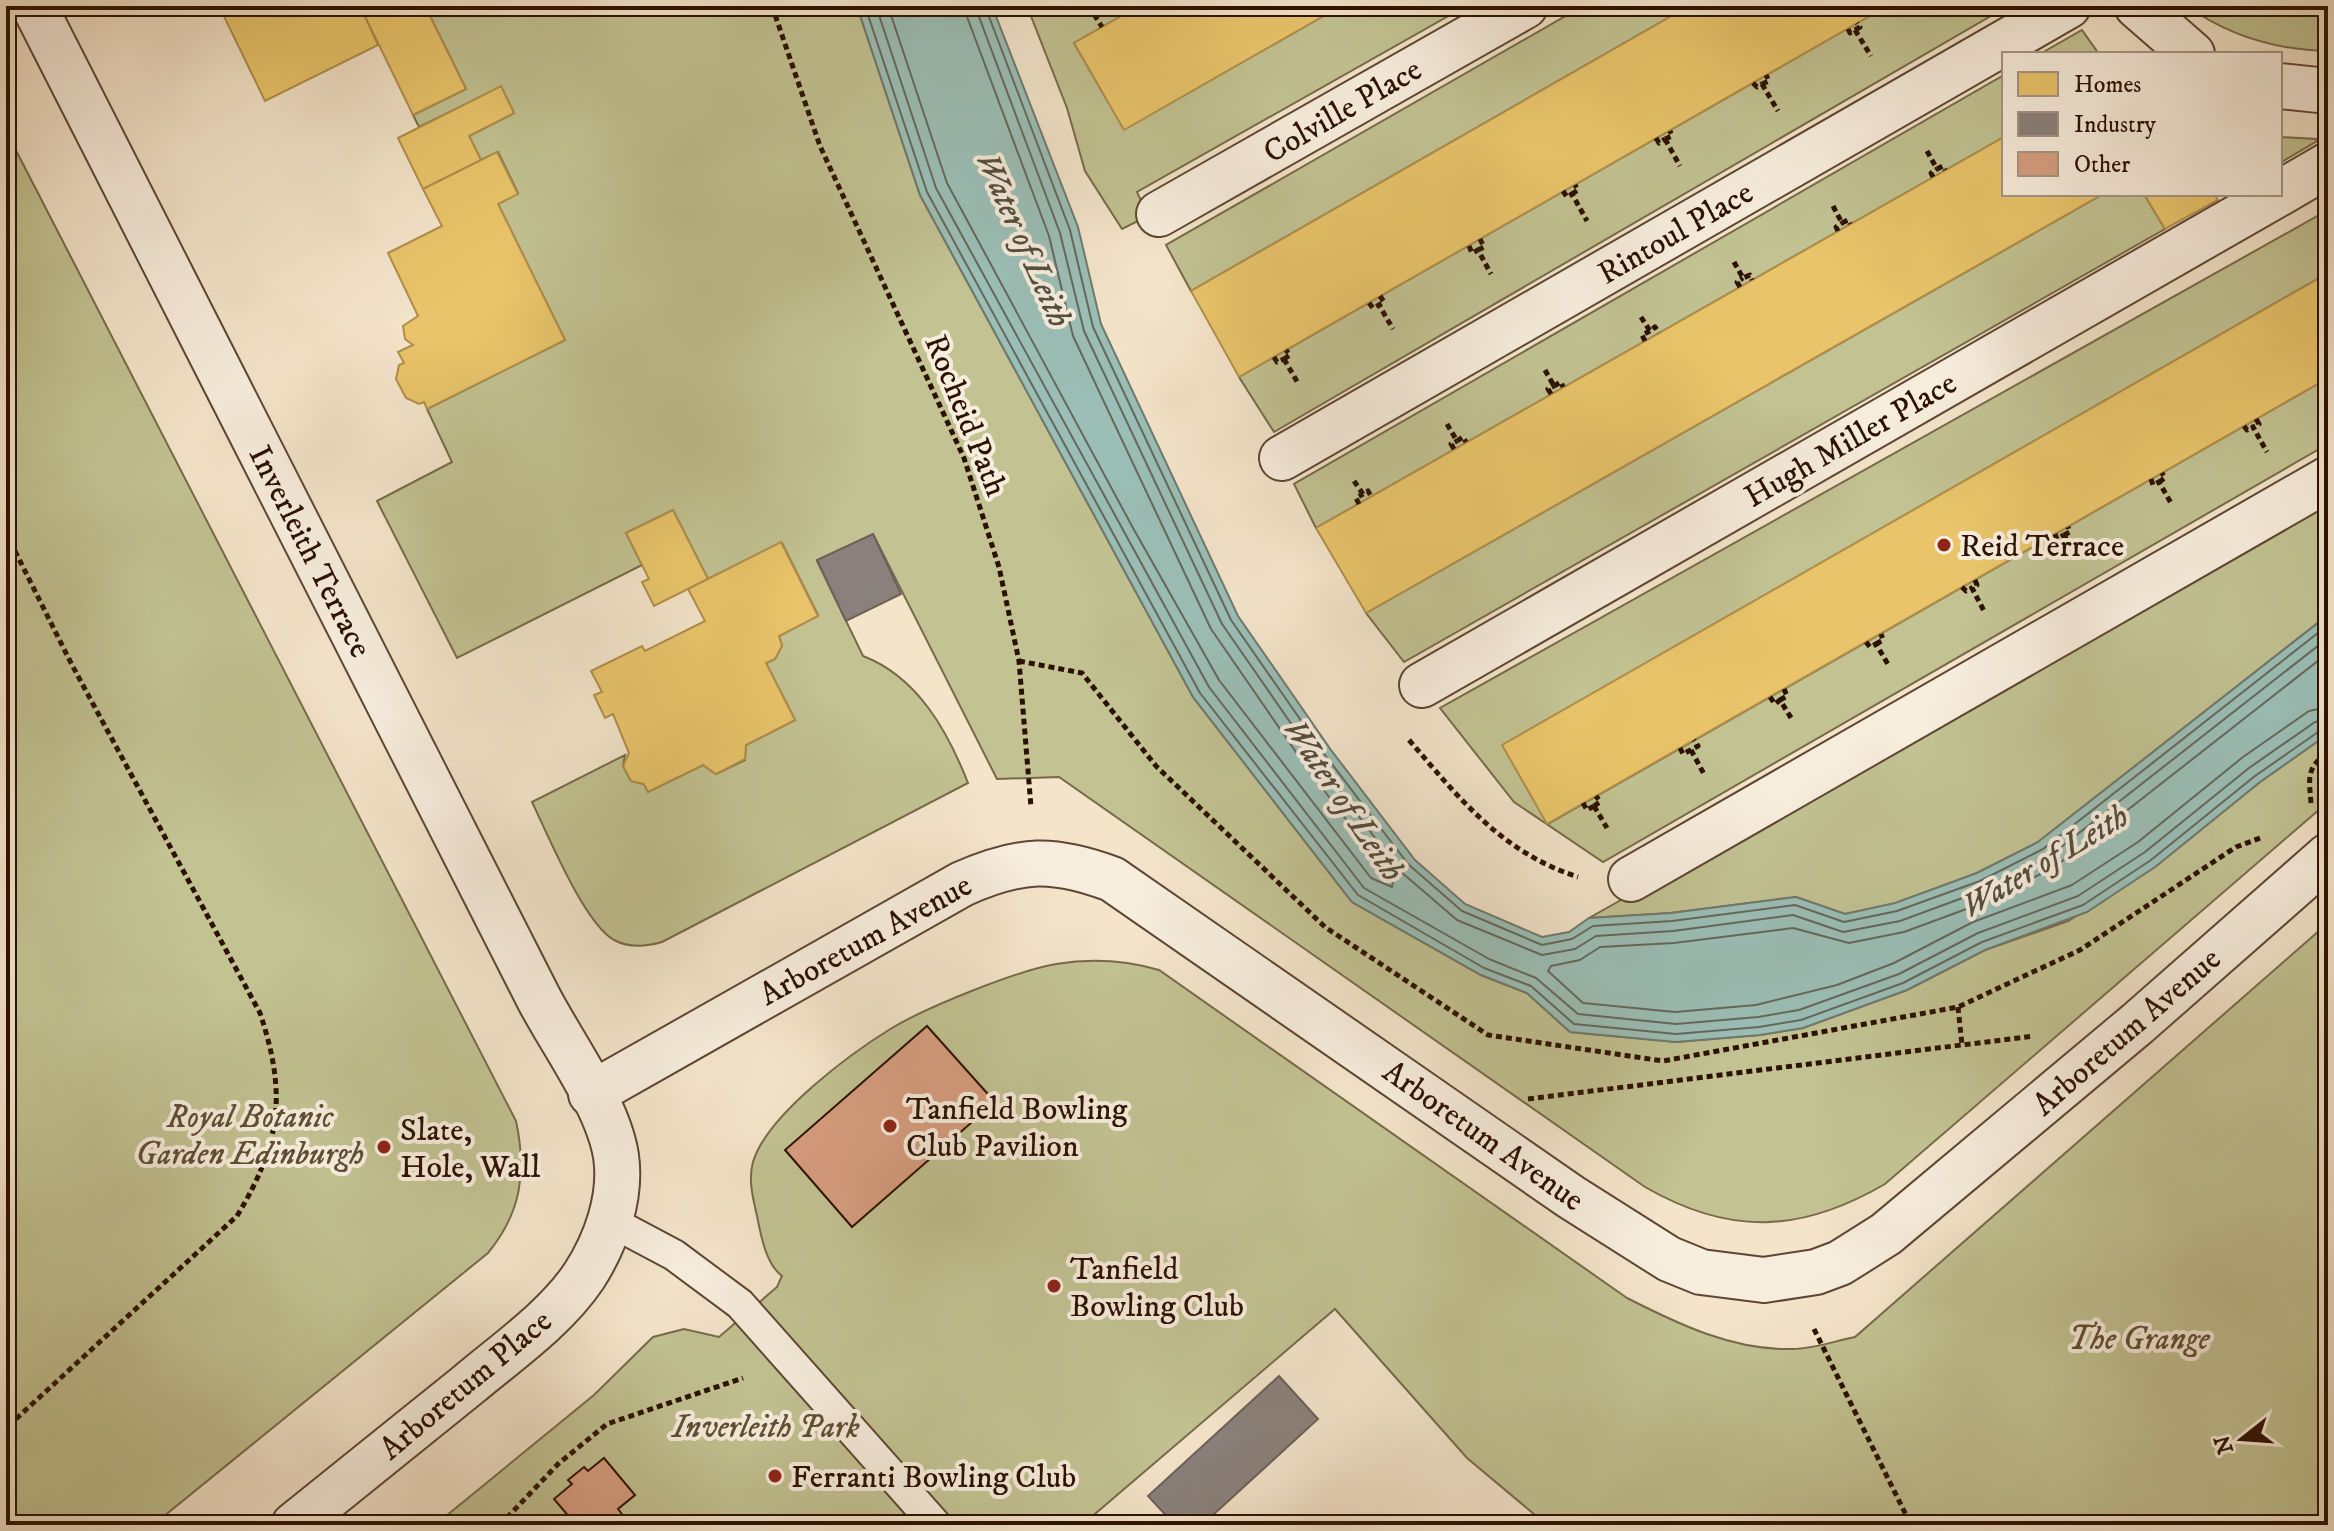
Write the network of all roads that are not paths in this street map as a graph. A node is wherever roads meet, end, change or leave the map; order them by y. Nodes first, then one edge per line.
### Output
1 (34, 6) edge
2 (1525, 6) edge
3 (2068, 6) edge
4 (2137, 6) edge
5 (2190, 52) edge
6 (2282, 86) edge
7 (2328, 91) edge
8 (2328, 165) edge
9 (2282, 191) edge
10 (2274, 196) edge
11 (1159, 214) dead end
12 (1282, 458) dead end
13 (2328, 479) edge
14 (1422, 685) road end
15 (2328, 856) edge
16 (1631, 879) road end
17 (591, 1094) junction
18 (610, 1221) junction
19 (294, 1525) edge
20 (936, 1525) edge

1 - 17 street, Inverleith Terrace
2 - 11 street, Colville Place
3 - 12 street, Rintoul Place
4 - 5 street
6 - 7 street
8 - 9 street, Hugh Miller Place
10 - 14 street, Hugh Miller Place
13 - 16 street
15 - 17 street, Arboretum Avenue
17 - 18 street, Arboretum Place
18 - 19 street, Arboretum Place
18 - 20 lane

